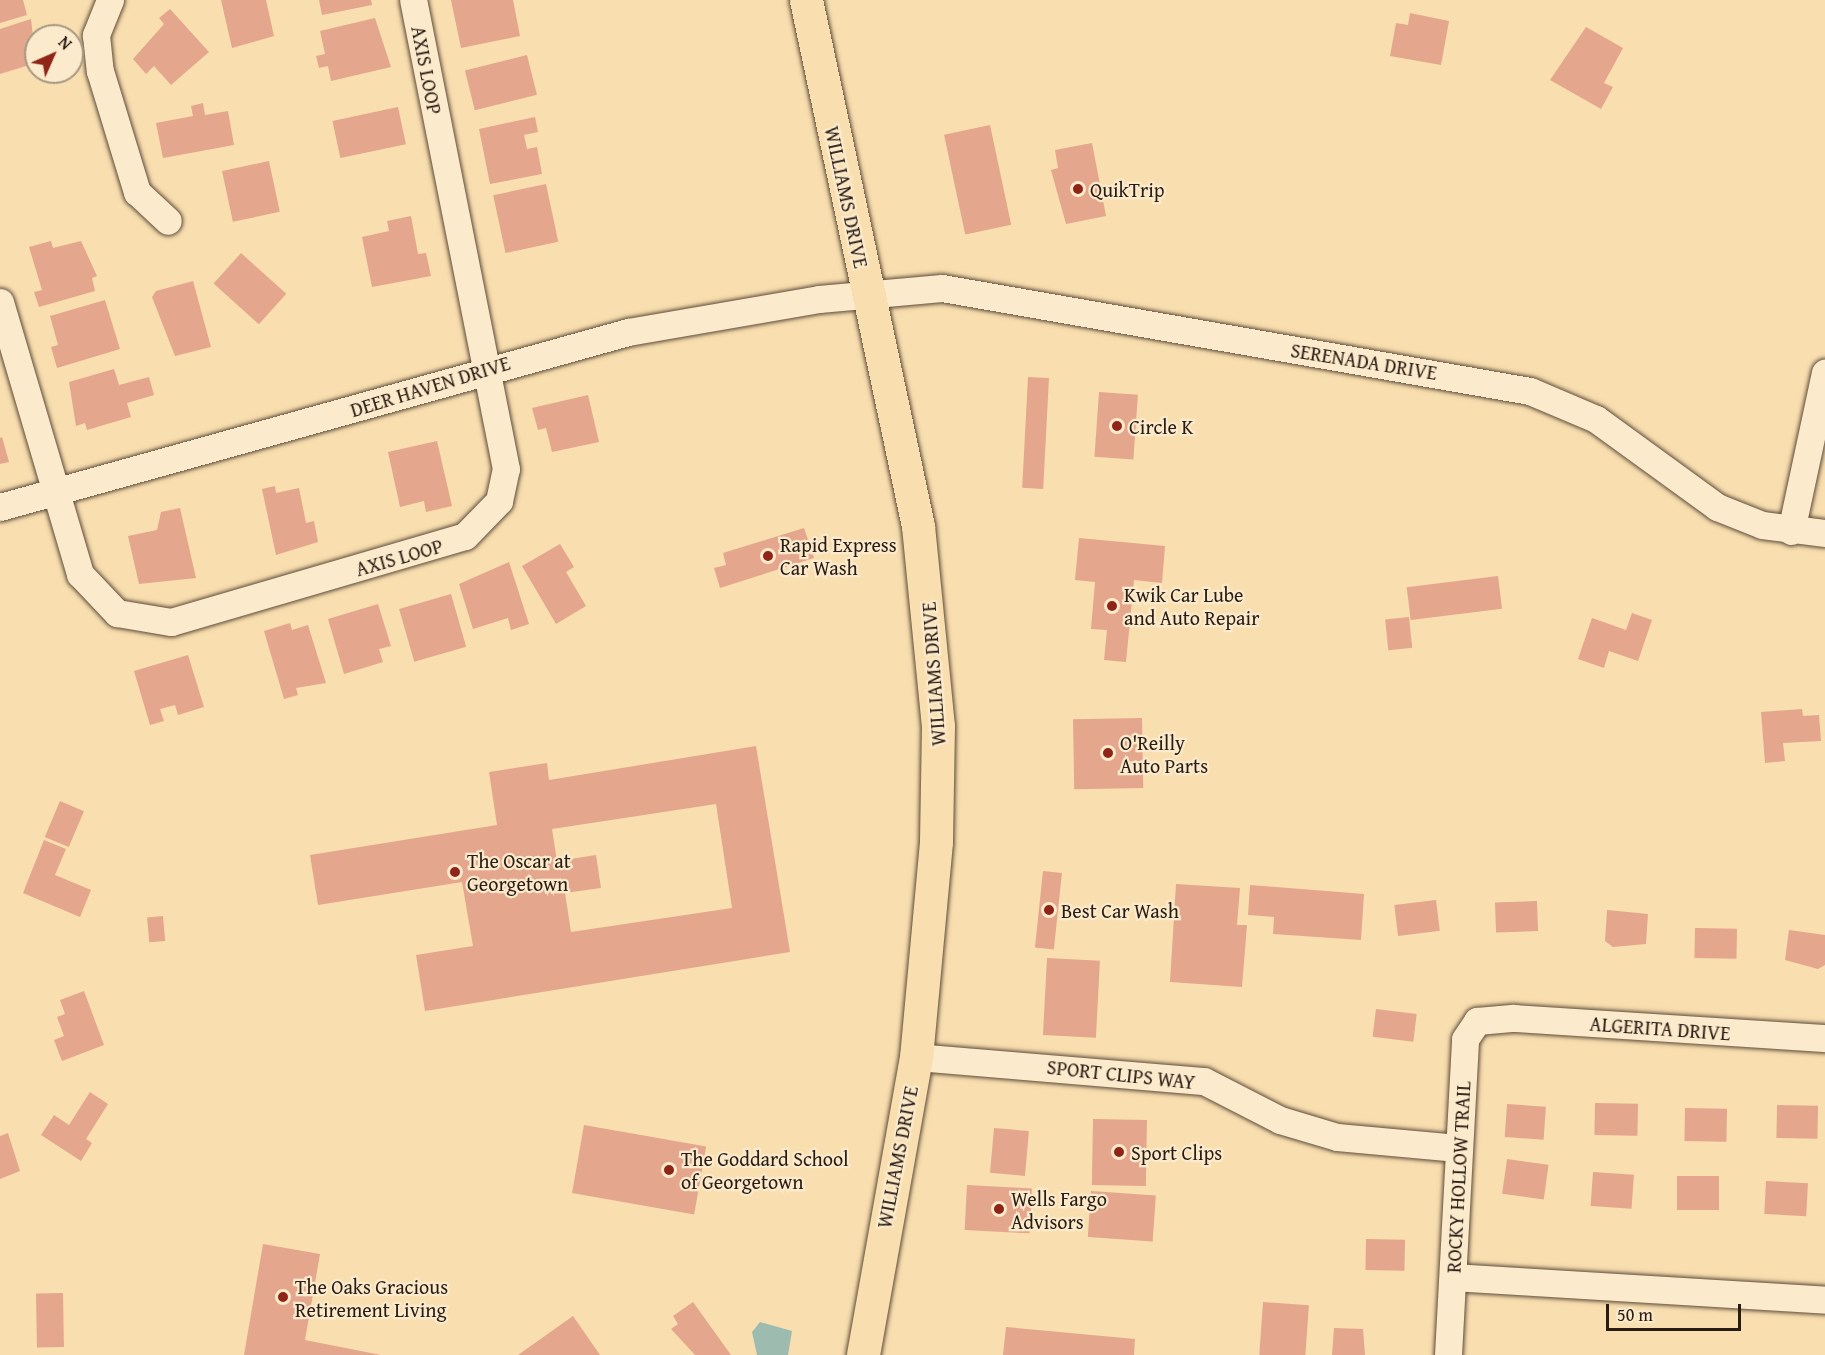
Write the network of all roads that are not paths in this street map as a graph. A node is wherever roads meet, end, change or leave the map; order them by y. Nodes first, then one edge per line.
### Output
1 (110, 0) edge
2 (413, 0) edge
3 (806, 0) edge
4 (168, 221) dead end
5 (867, 293) junction
6 (0, 302) edge
7 (487, 368) junction
8 (1825, 373) edge
9 (55, 493) junction
10 (0, 507) edge
11 (1791, 531) junction
12 (1825, 534) edge
13 (1495, 1017) joint
14 (1825, 1038) edge
15 (916, 1057) junction
16 (1458, 1148) junction
17 (1453, 1277) junction
18 (1825, 1300) edge
19 (863, 1355) edge
20 (1448, 1355) edge

1 - 4 street
2 - 7 street, AXIS LOOP
3 - 5 main road, WILLIAMS DRIVE
5 - 7 street, DEER HAVEN DRIVE
5 - 11 street, SERENADA DRIVE
5 - 15 main road, WILLIAMS DRIVE
6 - 9 street, AXIS LOOP
7 - 9 street, DEER HAVEN DRIVE
7 - 9 street, AXIS LOOP
8 - 11 street
9 - 10 street, DEER HAVEN DRIVE
11 - 12 street, SERENADA DRIVE
13 - 14 street, ALGERITA DRIVE
13 - 16 street, ROCKY HOLLOW TRAIL
15 - 16 street, SPORT CLIPS WAY
15 - 19 main road, WILLIAMS DRIVE
16 - 17 street, ROCKY HOLLOW TRAIL
17 - 18 street
17 - 20 street, ROCKY HOLLOW TRAIL

